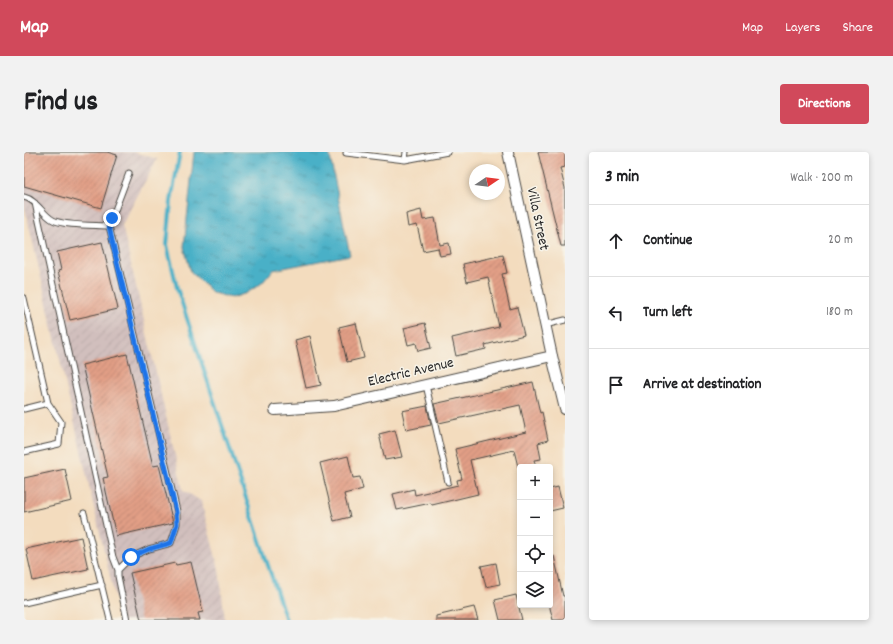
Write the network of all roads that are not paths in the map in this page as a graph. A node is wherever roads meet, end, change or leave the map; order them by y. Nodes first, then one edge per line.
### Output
1 (406, 152) edge
2 (448, 152) edge
3 (508, 152) edge
4 (346, 153) edge
5 (405, 160) junction
6 (129, 173) dead end
7 (24, 197) edge
8 (34, 203) junction
9 (109, 226) junction
10 (24, 298) edge
11 (565, 320) edge
12 (545, 325) junction
13 (552, 356) junction
14 (426, 385) junction
15 (48, 403) junction
16 (24, 409) edge
17 (565, 409) edge
18 (275, 410) dead end
19 (24, 452) edge
20 (448, 482) dead end
21 (84, 513) dead end
22 (118, 570) junction
23 (102, 585) junction
24 (24, 603) edge
25 (110, 620) edge
26 (127, 620) edge

1 - 5 lane
2 - 5 lane
3 - 12 street, Villa Street
4 - 5 lane
6 - 9 lane
7 - 8 lane
8 - 9 lane
8 - 22 lane
9 - 22 lane
10 - 15 lane
11 - 12 lane
12 - 13 street, Villa Street
13 - 14 street, Electric Avenue
13 - 17 street, Villa Street
14 - 18 street, Electric Avenue
14 - 20 lane
15 - 16 lane
15 - 19 lane
21 - 23 lane
22 - 26 lane
23 - 24 lane
23 - 25 lane

